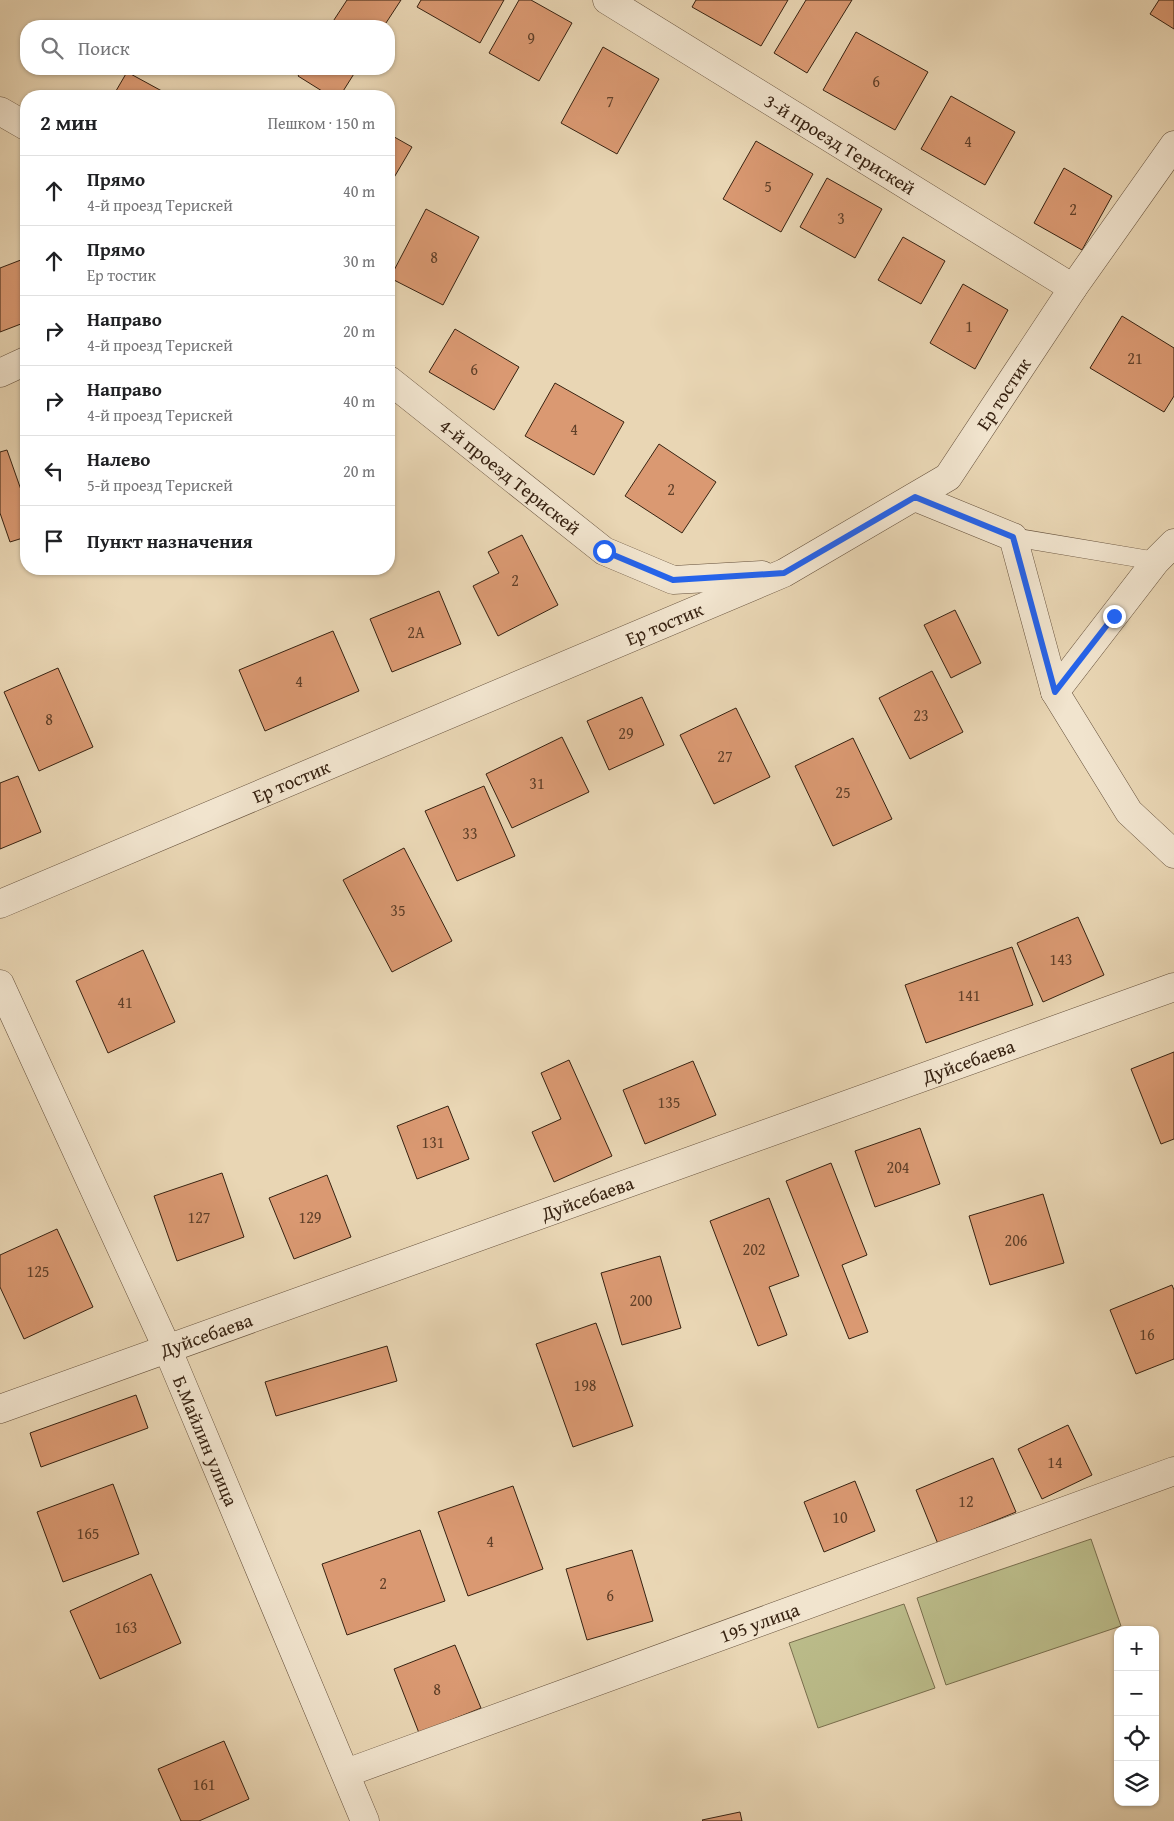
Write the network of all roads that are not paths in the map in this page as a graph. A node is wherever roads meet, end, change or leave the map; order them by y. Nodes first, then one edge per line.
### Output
1 (607, 0) edge
2 (0, 112) edge
3 (20, 123) edge
4 (1174, 144) edge
5 (1073, 288) junction
6 (20, 364) edge
7 (0, 372) edge
8 (395, 385) edge
9 (915, 497) junction
10 (1013, 537) junction
11 (1165, 552) edge
12 (784, 573) junction
13 (1055, 692) junction
14 (1174, 854) edge
15 (0, 904) edge
16 (0, 984) edge
17 (1174, 987) edge
18 (168, 1348) junction
19 (0, 1409) edge
20 (1174, 1472) edge
21 (346, 1773) junction
22 (365, 1821) edge

1 - 5 street, 3-й проезд Терискей
2 - 3 street
4 - 5 street, Ер тостик
5 - 9 street, Ер тостик
6 - 7 street
8 - 12 street, 4-й проезд Терискей
9 - 10 street
9 - 12 street, Ер тостик
10 - 11 lane
10 - 13 street
11 - 13 street
12 - 15 street, Ер тостик
13 - 14 street
16 - 18 street, Б.Майлин улица
17 - 18 street, Дуйсебаева
18 - 19 street, Дуйсебаева
18 - 21 street, Б.Майлин улица
20 - 21 street, 195 улица
21 - 22 street, Б.Майлин улица

